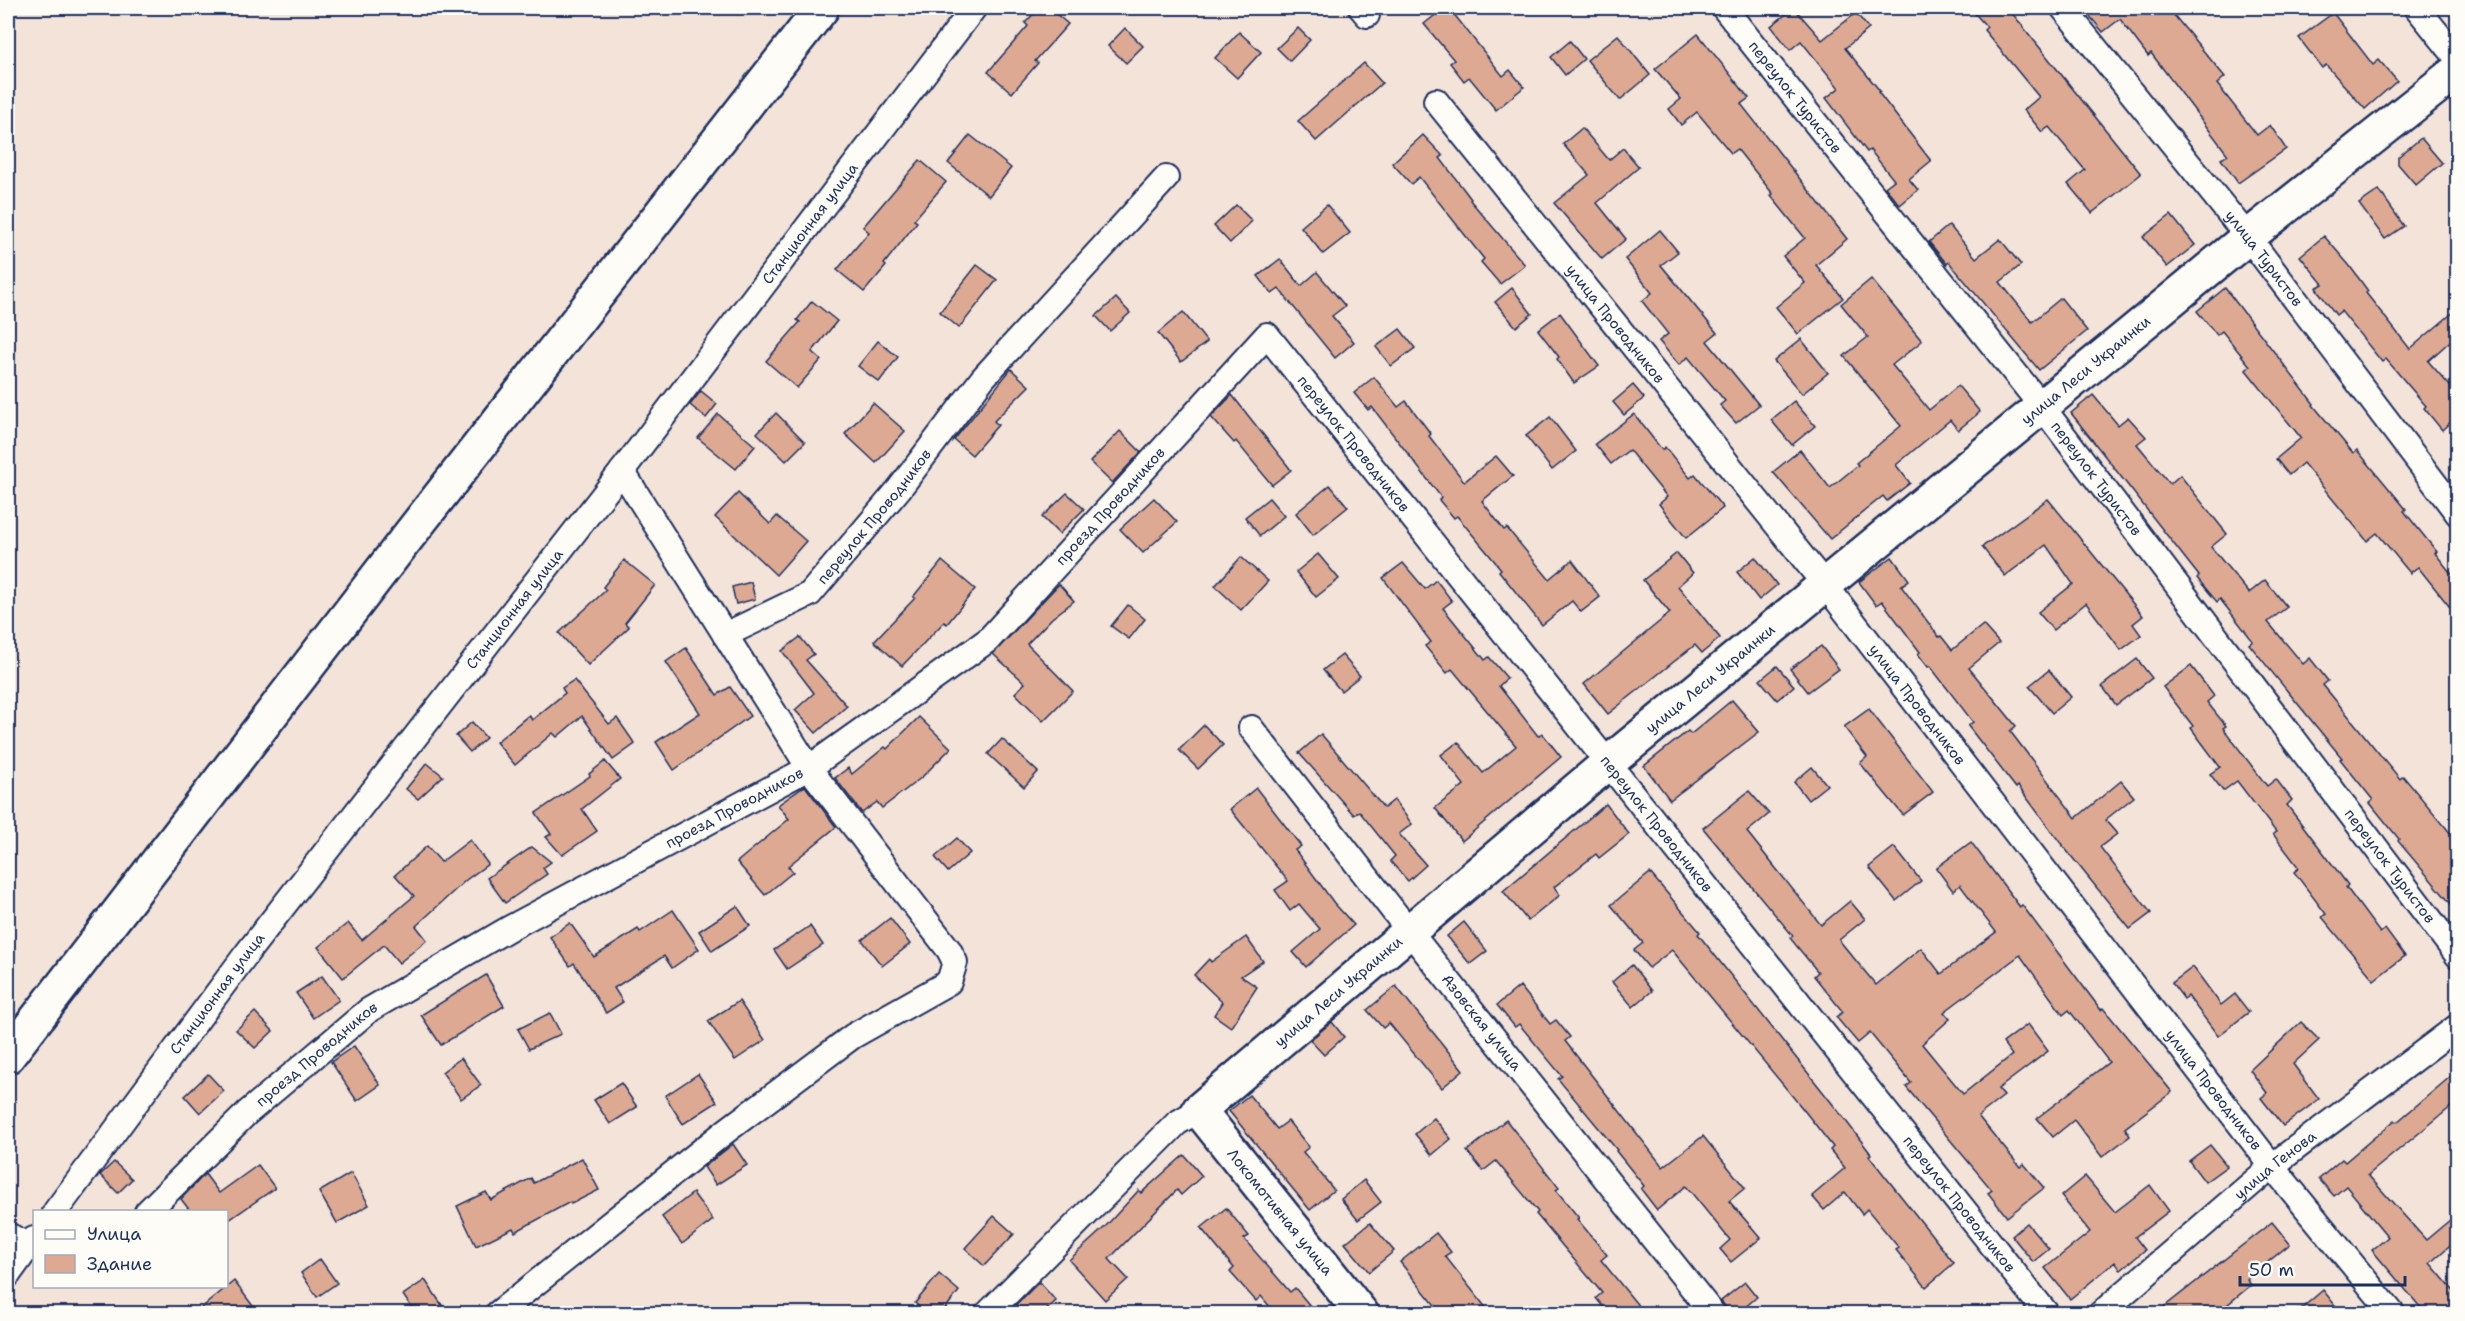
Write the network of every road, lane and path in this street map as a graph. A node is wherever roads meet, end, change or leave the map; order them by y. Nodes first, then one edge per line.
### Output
1 (822, 8) edge
2 (974, 8) edge
3 (1724, 8) edge
4 (2063, 8) edge
5 (2417, 8) edge
6 (2457, 59) edge
7 (2457, 70) edge
8 (1436, 101) dead end
9 (1166, 178) dead end
10 (2248, 237) junction
11 (1267, 335) joint
12 (2043, 408) junction
13 (622, 471) junction
14 (2457, 514) edge
15 (1826, 586) junction
16 (725, 635) junction
17 (1251, 728) dead end
18 (1608, 763) junction
19 (809, 768) junction
20 (1409, 931) junction
21 (2457, 956) edge
22 (2457, 1026) edge
23 (8, 1056) edge
24 (1198, 1110) junction
25 (2272, 1166) junction
26 (56, 1210) edge
27 (149, 1210) edge
28 (8, 1235) edge
29 (33, 1244) edge
30 (8, 1275) edge
31 (1000, 1309) edge
32 (497, 1314) edge
33 (1362, 1314) edge
34 (1713, 1314) edge
35 (2047, 1314) edge
36 (2100, 1314) edge
37 (2393, 1314) edge

1 - 23 main road
2 - 13 street, Станционная улица
3 - 12 street, переулок Туристов
4 - 10 street, улица Туристов
5 - 6 street
7 - 10 main road, улица Леси Украинки
8 - 15 street, улица Проводников
9 - 16 street, переулок Проводников
10 - 12 main road, улица Леси Украинки
10 - 14 street, улица Туристов
11 - 18 street, переулок Проводников
11 - 19 street, проезд Проводников
12 - 15 main road, улица Леси Украинки
12 - 21 street, переулок Туристов
13 - 16 street
13 - 26 street, Станционная улица
15 - 18 main road, улица Леси Украинки
15 - 25 street, улица Проводников
16 - 19 street
17 - 20 street, Азовская улица
18 - 20 main road, улица Леси Украинки
18 - 35 street, переулок Проводников
19 - 27 street, проезд Проводников
19 - 32 street
20 - 24 main road, улица Леси Украинки
20 - 34 street, Азовская улица
22 - 25 street, улица Генова
24 - 31 street, улица Леси Украинки
24 - 33 main road, Локомотивная улица
25 - 36 street, улица Генова
25 - 37 street, улица Проводников
28 - 29 street
29 - 30 street

